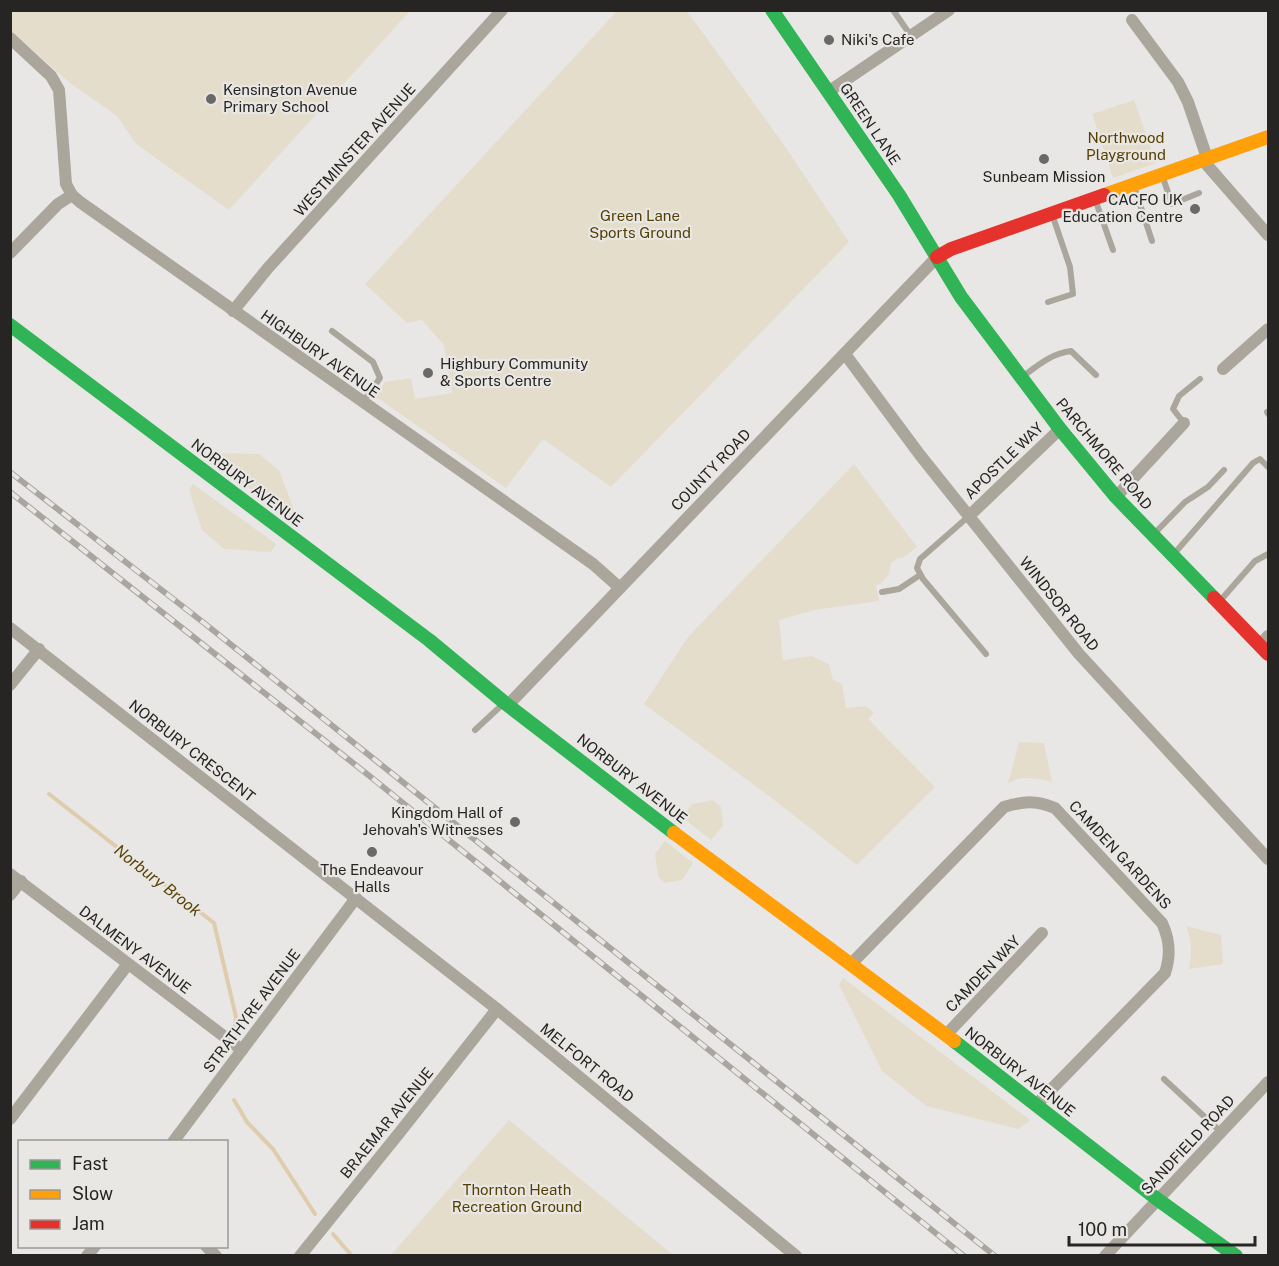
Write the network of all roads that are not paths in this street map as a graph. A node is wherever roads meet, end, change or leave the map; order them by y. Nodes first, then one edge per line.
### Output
1 (502, 10) edge
2 (772, 10) edge
3 (893, 10) edge
4 (949, 10) edge
5 (1132, 20) dead end
6 (911, 36) junction
7 (10, 38) edge
8 (828, 92) junction
9 (1269, 137) edge
10 (1207, 160) junction
11 (1162, 174) junction
12 (1133, 185) junction
13 (1199, 193) dead end
14 (72, 195) junction
15 (1095, 199) junction
16 (1052, 213) junction
17 (1269, 235) edge
18 (1152, 241) dead end
19 (1113, 250) dead end
20 (10, 253) edge
21 (937, 258) junction
22 (1048, 302) dead end
23 (233, 311) junction
24 (10, 325) edge
25 (1269, 329) edge
26 (332, 331) dead end
27 (845, 354) junction
28 (1223, 369) dead end
29 (1096, 375) dead end
30 (1021, 377) junction
31 (1200, 379) dead end
32 (363, 403) junction
33 (1184, 423) joint
34 (1060, 429) junction
35 (1269, 467) edge
36 (1224, 470) dead end
37 (1116, 497) junction
38 (969, 516) junction
39 (1153, 535) junction
40 (1269, 554) edge
41 (1172, 555) junction
42 (920, 574) junction
43 (620, 588) junction
44 (882, 592) dead end
45 (1218, 602) junction
46 (10, 628) edge
47 (1266, 645) edge
48 (39, 649) junction
49 (986, 654) dead end
50 (10, 685) edge
51 (506, 704) junction
52 (475, 730) dead end
53 (1269, 859) edge
54 (16, 877) edge
55 (10, 895) edge
56 (356, 898) junction
57 (1042, 933) dead end
58 (128, 964) junction
59 (851, 964) junction
60 (497, 1009) junction
61 (946, 1035) junction
62 (242, 1050) junction
63 (1164, 1079) dead end
64 (1269, 1082) edge
65 (1036, 1105) junction
66 (10, 1119) edge
67 (1221, 1132) junction
68 (174, 1140) edge
69 (1157, 1199) junction
70 (1109, 1254) edge
71 (300, 1256) edge
72 (796, 1256) edge
73 (1236, 1256) edge

1 - 23 street, WESTMINSTER AVENUE
2 - 8 street, GREEN LANE
3 - 6 lane
4 - 6 street
5 - 10 street
6 - 8 street
7 - 14 street
8 - 21 street, GREEN LANE
9 - 10 street
10 - 11 street
10 - 17 street
11 - 12 street
11 - 13 lane
12 - 15 street
12 - 18 lane
14 - 20 street
14 - 23 street, HIGHBURY AVENUE
15 - 16 street
15 - 19 lane
16 - 21 street
16 - 22 lane
21 - 27 street, COUNTY ROAD
21 - 30 street, PARCHMORE ROAD
23 - 32 street, HIGHBURY AVENUE
24 - 51 street, NORBURY AVENUE
25 - 28 street
26 - 32 lane
27 - 38 street, WINDSOR ROAD
27 - 43 street, COUNTY ROAD
29 - 30 lane
30 - 34 street, PARCHMORE ROAD
31 - 33 lane
32 - 43 street, HIGHBURY AVENUE
33 - 37 street
34 - 37 street, PARCHMORE ROAD
34 - 38 street, APOSTLE WAY
35 - 41 lane
36 - 39 lane
37 - 39 street, PARCHMORE ROAD
38 - 42 lane
38 - 53 street, WINDSOR ROAD
39 - 41 street, PARCHMORE ROAD
40 - 45 lane
41 - 45 street, PARCHMORE ROAD
42 - 44 lane
42 - 49 lane
43 - 51 street, COUNTY ROAD
45 - 47 street, PARCHMORE ROAD
46 - 48 street, NORBURY CRESCENT
48 - 50 street
48 - 56 street, NORBURY CRESCENT
51 - 52 lane
51 - 59 street, NORBURY AVENUE
54 - 55 street
54 - 58 street, DALMENY AVENUE
56 - 60 street, MELFORT ROAD
56 - 62 street, STRATHYRE AVENUE
57 - 61 street, CAMDEN WAY
58 - 62 street, DALMENY AVENUE
58 - 66 street
59 - 61 street, NORBURY AVENUE
59 - 65 street, CAMDEN GARDENS
60 - 71 street, BRAEMAR AVENUE
60 - 72 street, MELFORT ROAD
61 - 65 street, NORBURY AVENUE
62 - 68 street, STRATHYRE AVENUE
63 - 67 lane
64 - 67 street, SANDFIELD ROAD
65 - 69 street, NORBURY AVENUE
67 - 69 street, SANDFIELD ROAD
69 - 70 street, SANDFIELD ROAD
69 - 73 street, NORBURY AVENUE

